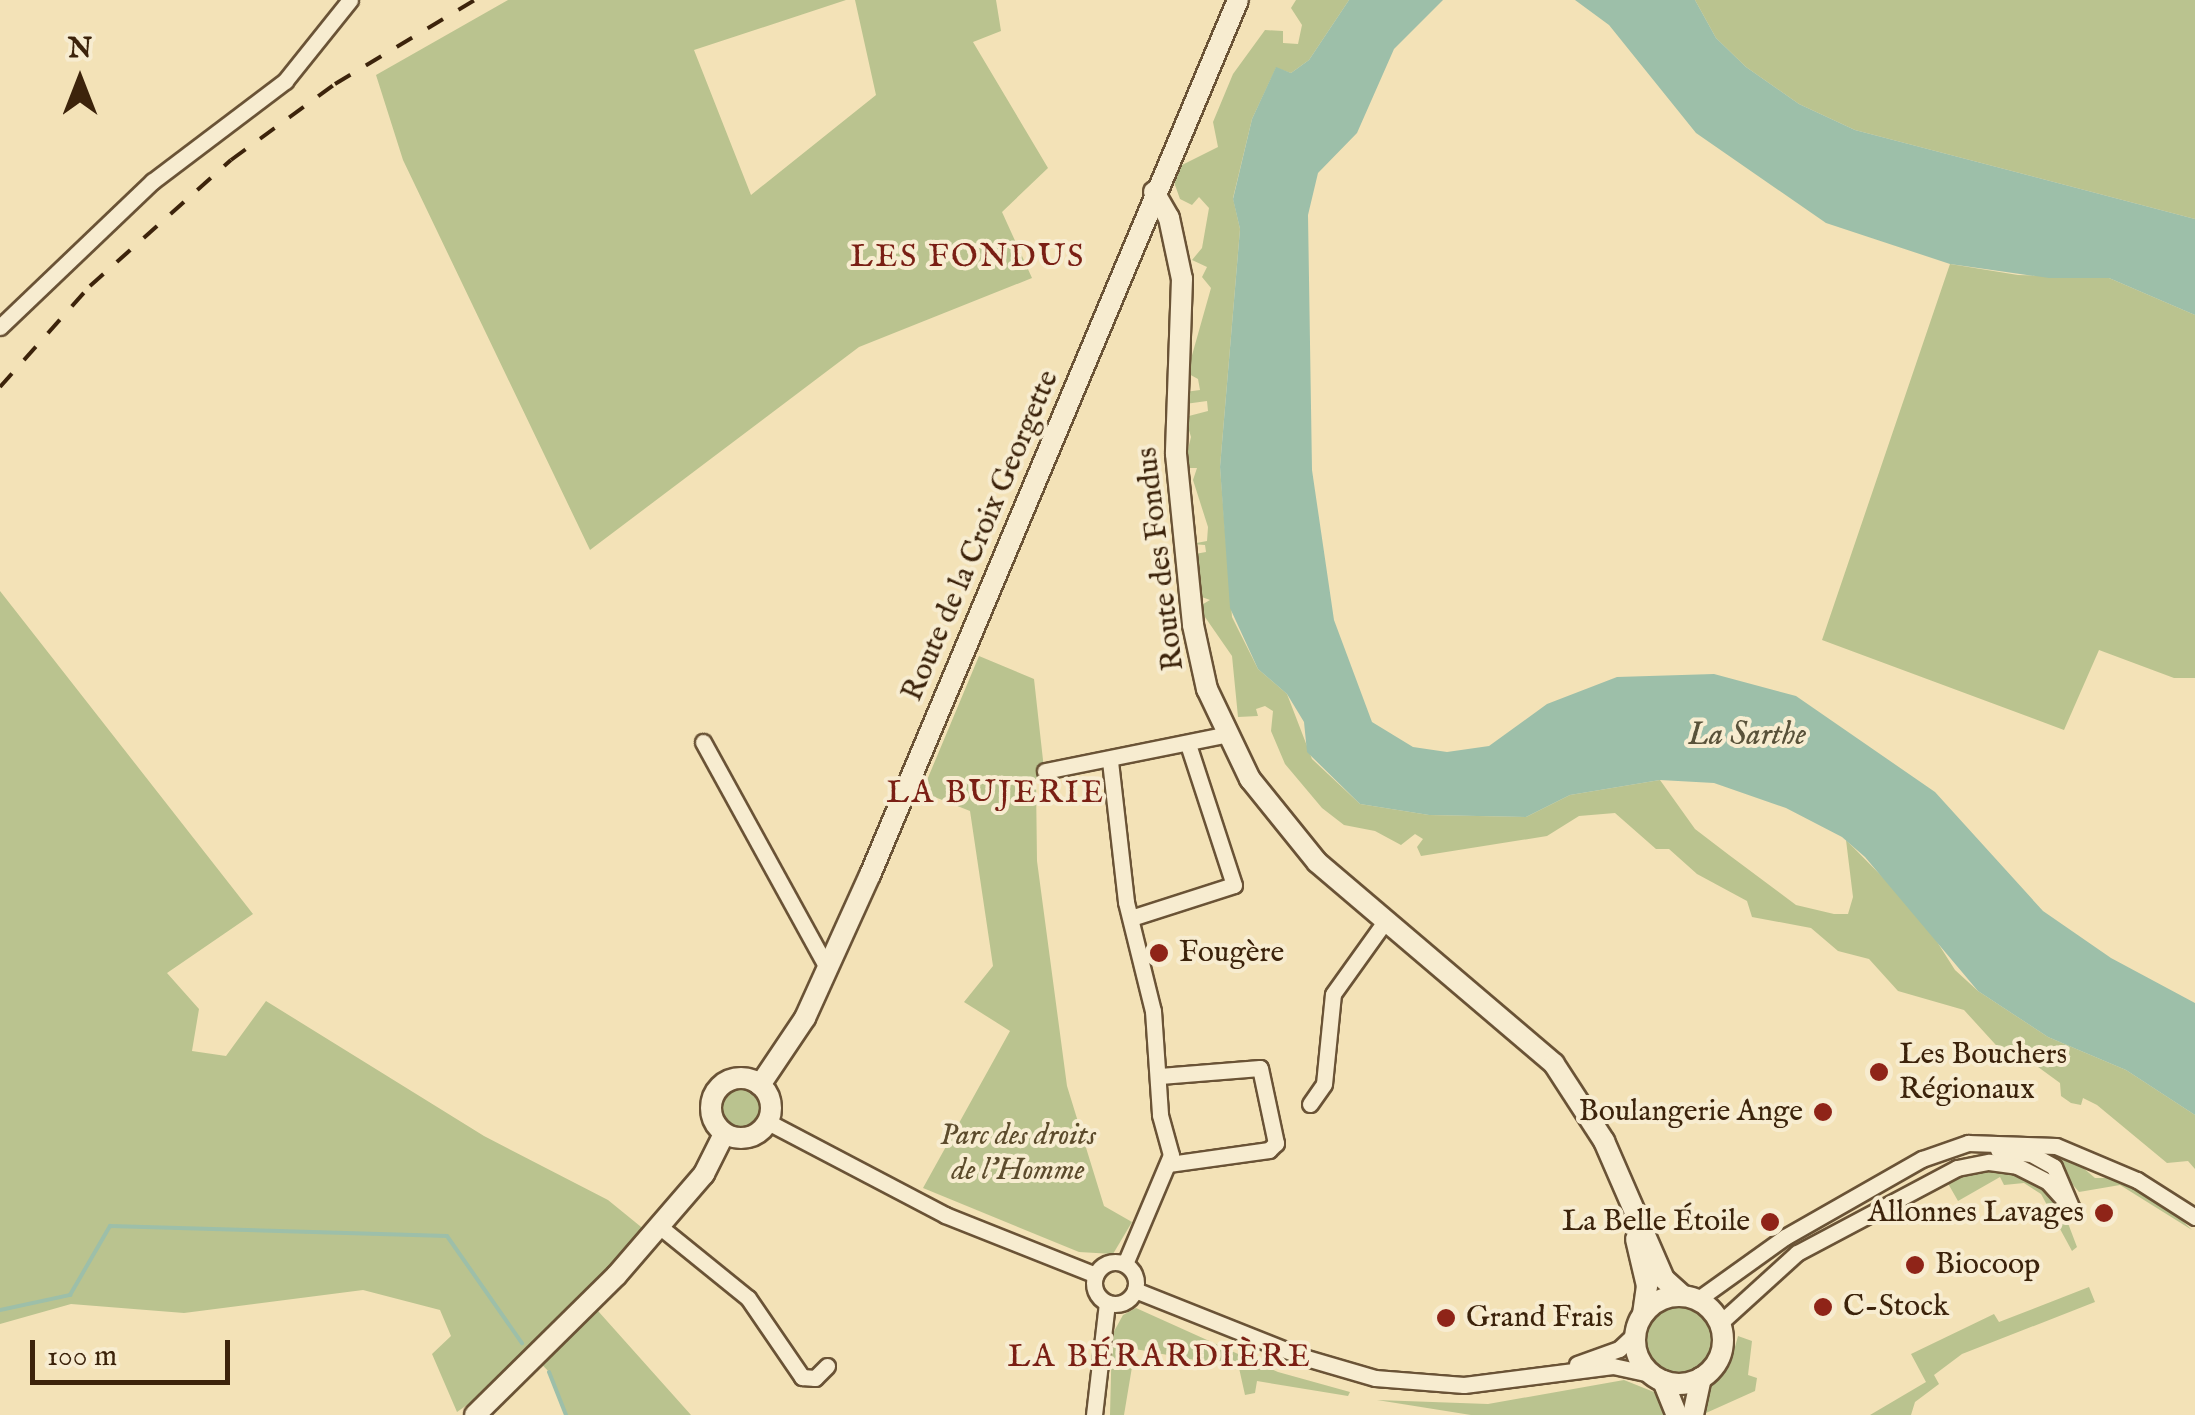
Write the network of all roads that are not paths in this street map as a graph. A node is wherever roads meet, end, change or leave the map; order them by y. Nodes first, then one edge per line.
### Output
1 (350, 0) edge
2 (1238, 0) edge
3 (1154, 192) junction
4 (0, 327) edge
5 (1228, 734) junction
6 (703, 742) dead end
7 (1188, 746) junction
8 (1110, 761) junction
9 (1044, 771) dead end
10 (1131, 918) junction
11 (1386, 920) junction
12 (827, 968) junction
13 (1160, 1076) junction
14 (760, 1085) junction
15 (1310, 1104) dead end
16 (768, 1122) junction
17 (724, 1134) junction
18 (1170, 1164) junction
19 (1926, 1164) dead end
20 (1622, 1183) junction
21 (2195, 1216) edge
22 (659, 1226) junction
23 (1125, 1264) junction
24 (1096, 1275) junction
25 (1135, 1290) junction
26 (1690, 1298) junction
27 (1106, 1302) junction
28 (1720, 1323) junction
29 (1640, 1324) junction
30 (826, 1366) dead end
31 (1658, 1377) junction
32 (1701, 1378) junction
33 (1531, 1380) junction
34 (476, 1415) edge
35 (1094, 1415) edge
36 (1678, 1415) edge
37 (1693, 1415) edge

1 - 4 street
2 - 3 street, Route de la Croix Georgette
3 - 5 street, Route des Fondus
3 - 12 street, Route de la Croix Georgette
5 - 7 street
5 - 11 street, Route des Fondus
6 - 12 street
7 - 8 street
7 - 10 street
8 - 9 street
8 - 10 street
10 - 13 street
11 - 15 street
11 - 20 street, Route des Fondus
12 - 14 street, Route de la Croix Georgette
13 - 18 street
13 - 18 street
14 - 16 street
14 - 17 street
16 - 17 street
16 - 24 street
17 - 22 street
18 - 23 street
19 - 28 street
20 - 26 street, Route des Fondus
20 - 29 street, Route des Fondus
21 - 26 street
22 - 30 street
22 - 34 street
23 - 24 street
23 - 25 street
24 - 27 street
25 - 27 street
25 - 33 street
26 - 28 street
26 - 29 street
27 - 35 street
28 - 32 street
29 - 31 street
29 - 33 street
31 - 32 street
31 - 33 street
31 - 36 street
32 - 37 street

